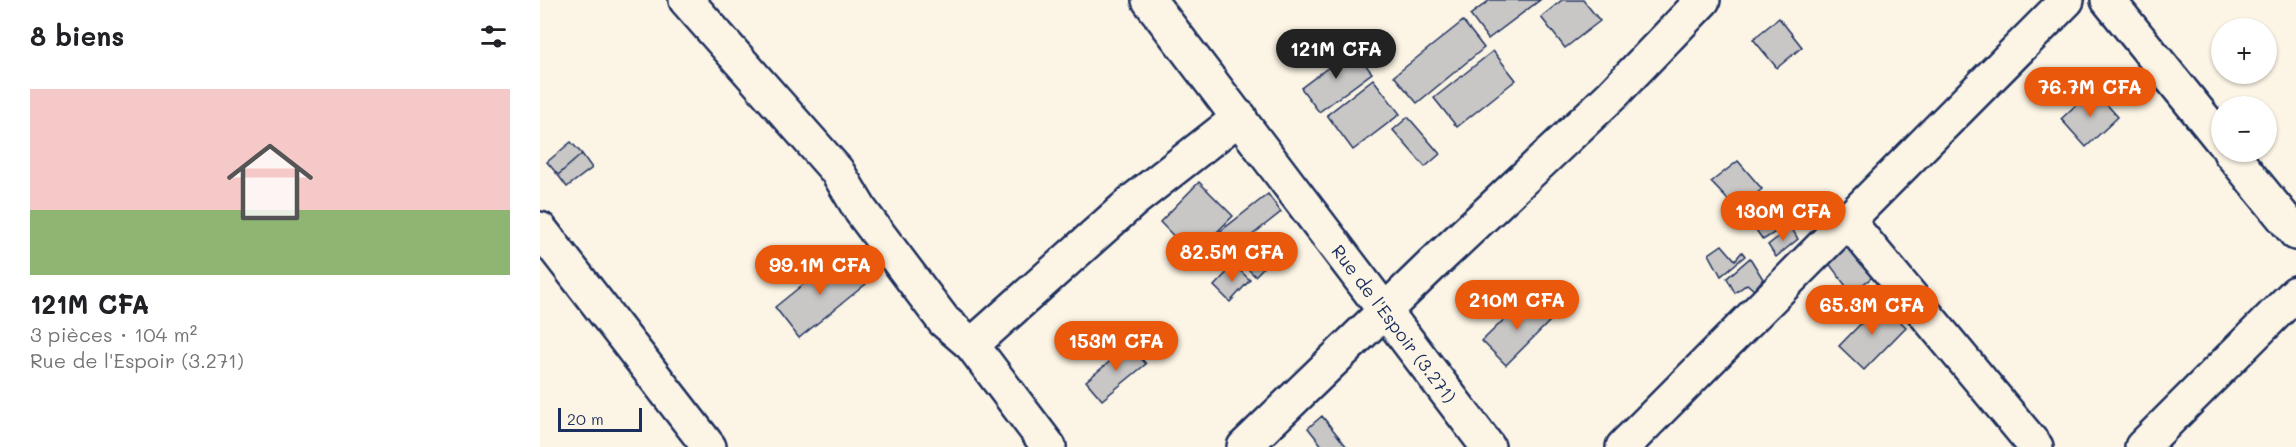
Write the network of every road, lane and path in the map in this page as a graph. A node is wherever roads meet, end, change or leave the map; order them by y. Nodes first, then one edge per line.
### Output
1 (686, 0) edge
2 (1149, 0) edge
3 (1703, 0) edge
4 (2067, 0) edge
5 (2108, 0) edge
6 (1240, 117) junction
7 (2211, 127) edge
8 (2238, 162) edge
9 (1848, 221) junction
10 (540, 229) edge
11 (2296, 233) edge
12 (2296, 293) edge
13 (1385, 311) junction
14 (972, 345) junction
15 (709, 447) edge
16 (1049, 447) edge
17 (1244, 447) edge
18 (1488, 447) edge
19 (1623, 447) edge
20 (2036, 447) edge
21 (2142, 447) edge

1 - 14 street
2 - 6 street, Rue de l'Espoir (3.271)
3 - 13 street
4 - 9 street
5 - 7 street
6 - 13 street, Rue de l'Espoir (3.271)
6 - 14 street
8 - 11 street
9 - 19 street
9 - 20 street
10 - 15 street
12 - 21 street
13 - 17 street
13 - 18 street, Rue de l'Espoir (3.271)
14 - 16 street

